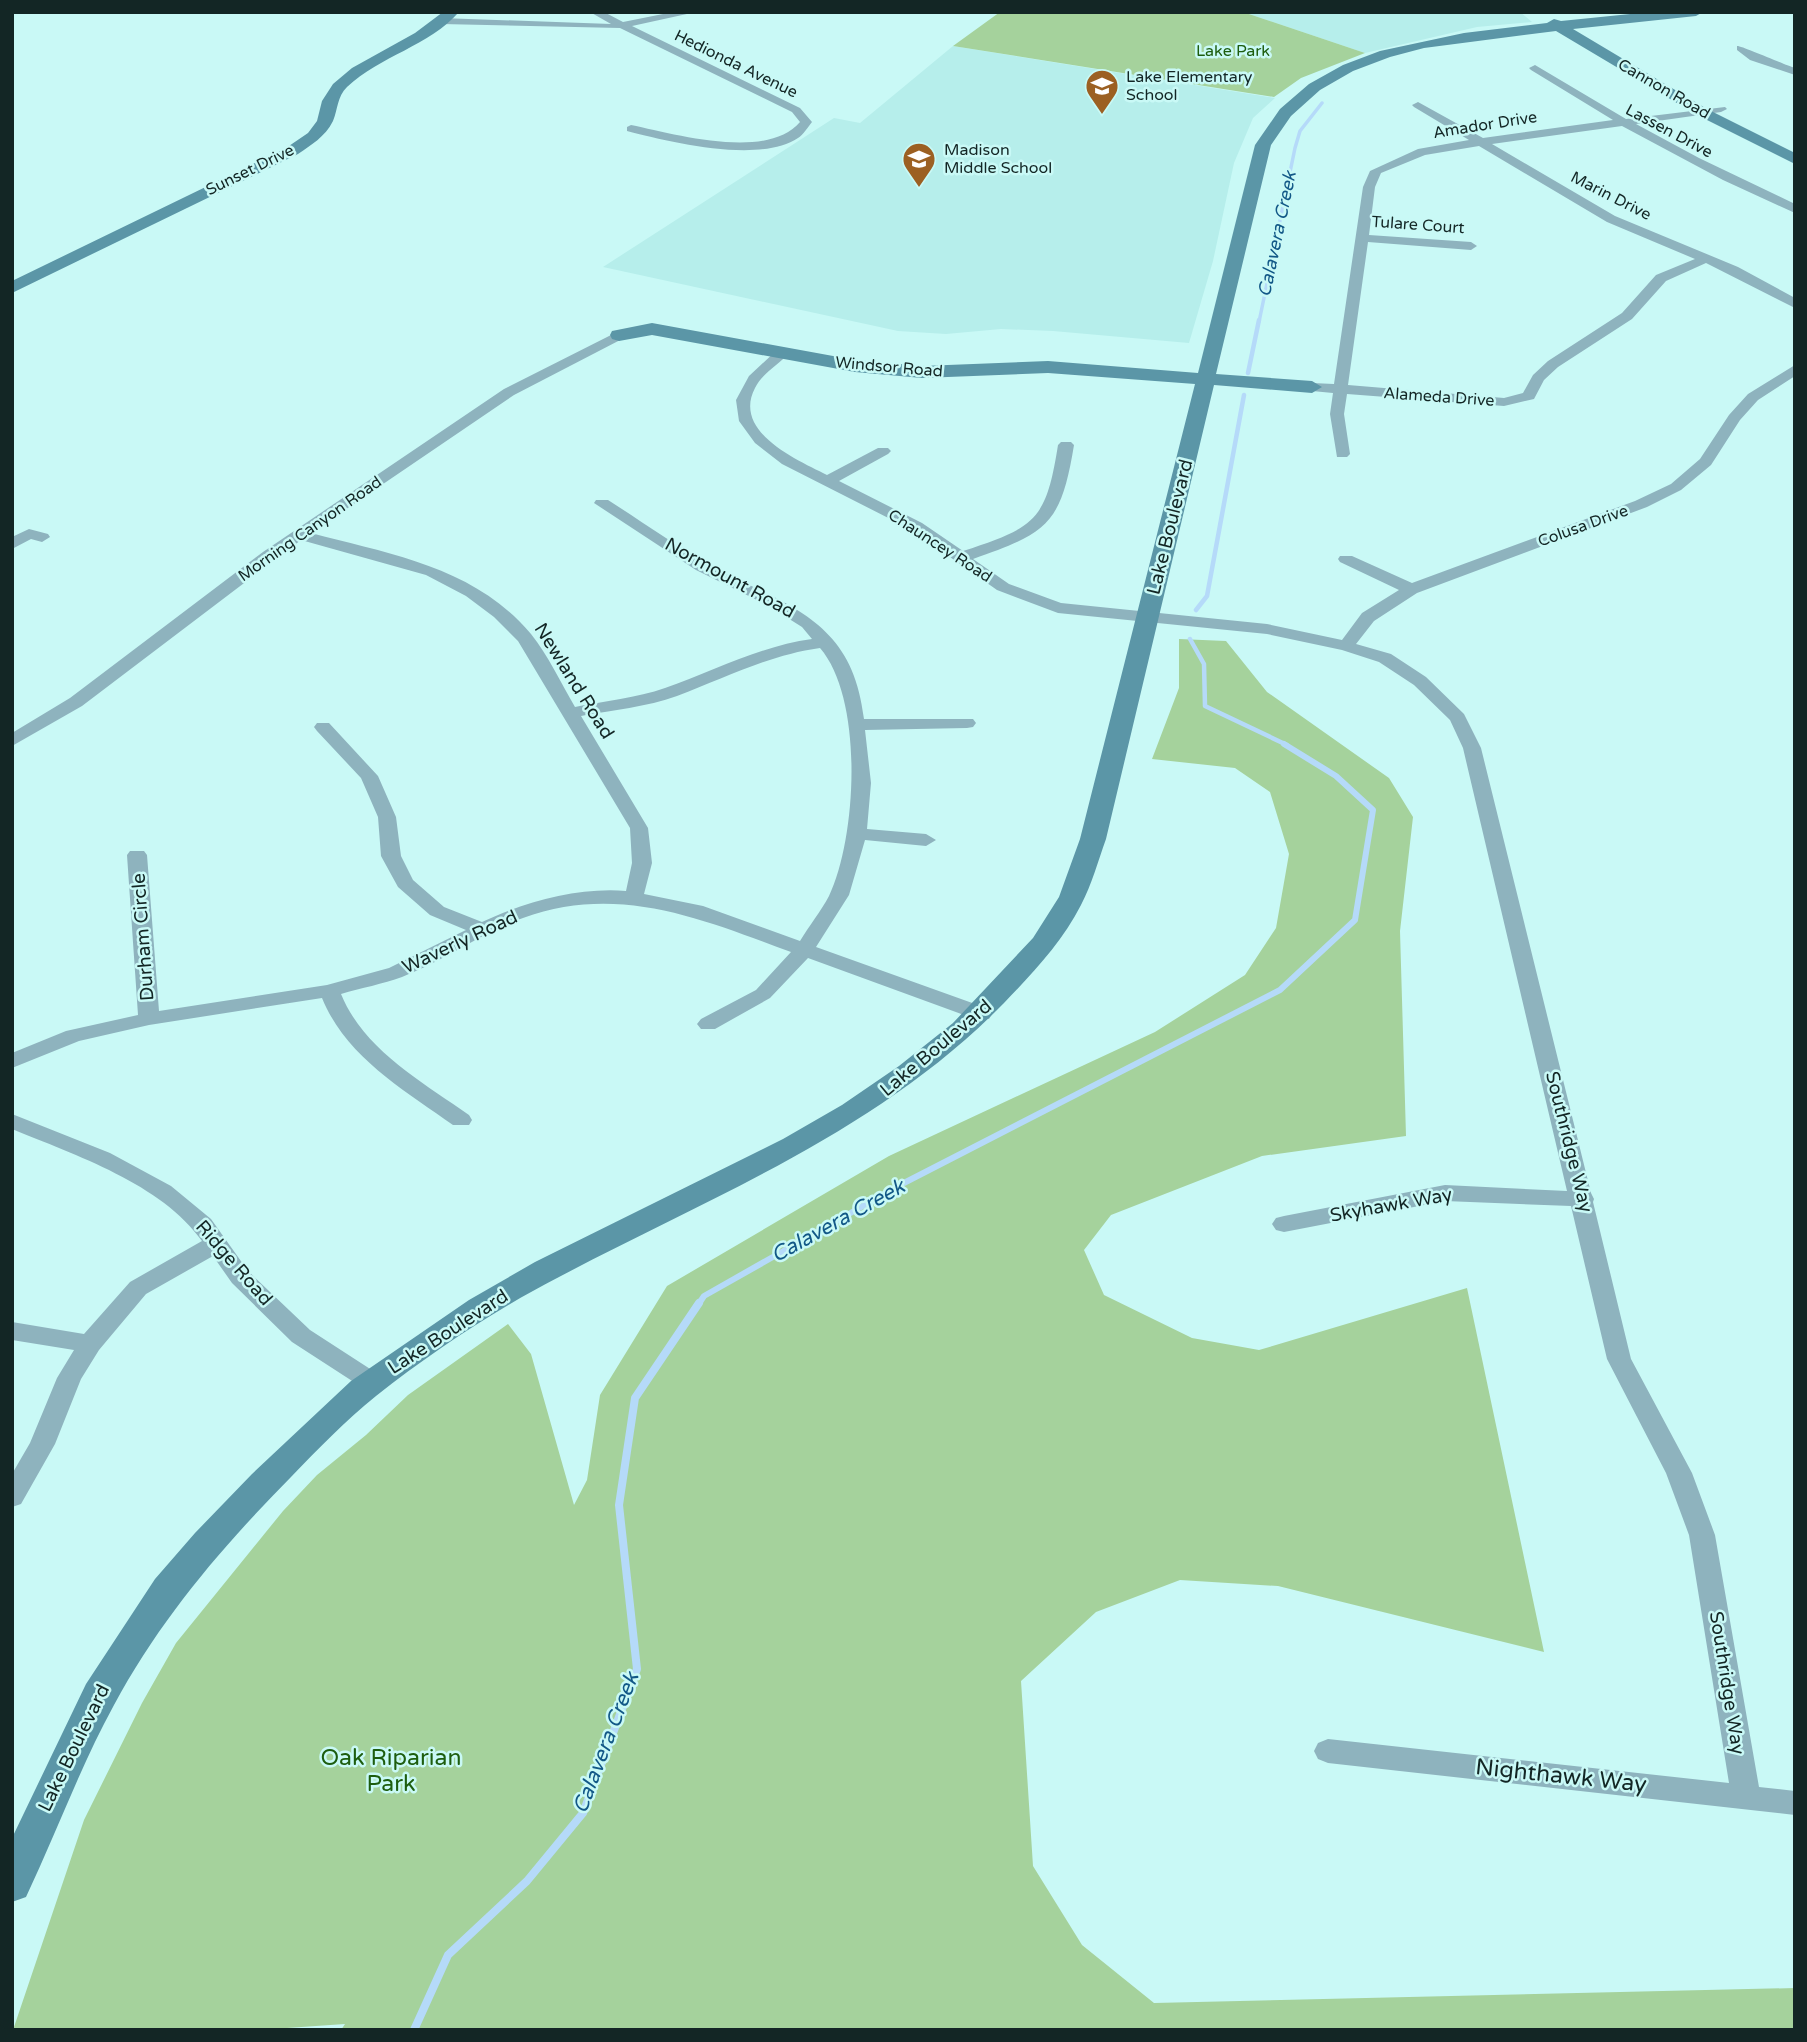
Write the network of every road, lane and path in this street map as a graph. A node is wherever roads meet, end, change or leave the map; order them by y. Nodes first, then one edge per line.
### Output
1 (595, 12) edge
2 (691, 12) edge
3 (1536, 12) edge
4 (1696, 12) edge
5 (446, 17) edge
6 (1565, 21) edge
7 (622, 27) junction
8 (1741, 48) dead end
9 (1535, 68) dead end
10 (1795, 72) edge
11 (1418, 105) dead end
12 (1721, 109) junction
13 (1702, 112) junction
14 (1623, 123) junction
15 (631, 129) dead end
16 (1480, 142) junction
17 (1795, 147) edge
18 (1795, 159) edge
19 (1795, 209) edge
20 (1362, 238) junction
21 (1471, 246) dead end
22 (1705, 259) junction
23 (12, 288) edge
24 (1795, 304) edge
25 (619, 335) joint
26 (782, 353) junction
27 (1795, 369) edge
28 (1205, 378) junction
29 (1312, 387) joint
30 (1340, 390) junction
31 (1066, 445) dead end
32 (883, 451) dead end
33 (1342, 454) dead end
34 (827, 481) junction
35 (602, 503) dead end
36 (299, 535) junction
37 (42, 537) dead end
38 (12, 544) edge
39 (960, 558) junction
40 (1346, 559) dead end
41 (1411, 589) junction
42 (1147, 619) junction
43 (1240, 627) joint
44 (826, 642) junction
45 (1346, 646) junction
46 (571, 713) junction
47 (967, 723) dead end
48 (856, 725) junction
49 (323, 727) dead end
50 (12, 741) edge
51 (857, 834) junction
52 (926, 840) dead end
53 (137, 855) dead end
54 (634, 898) junction
55 (481, 929) junction
56 (804, 950) junction
57 (329, 991) junction
58 (982, 1014) junction
59 (149, 1019) junction
60 (708, 1024) dead end
61 (12, 1061) edge
62 (461, 1120) dead end
63 (12, 1121) edge
64 (1583, 1199) junction
65 (1284, 1224) dead end
66 (218, 1243) junction
67 (12, 1331) edge
68 (90, 1344) junction
69 (372, 1382) junction
70 (12, 1497) edge
71 (1328, 1751) dead end
72 (1745, 1797) junction
73 (1795, 1803) edge
74 (12, 1885) edge

1 - 7 street, Hedionda Avenue
2 - 7 street
3 - 6 main road, Cannon Road
4 - 6 main road, Lake Boulevard
5 - 7 street
5 - 23 main road, Sunset Drive
6 - 12 main road, Cannon Road
6 - 13 main road, Cannon Road
6 - 28 main road, Lake Boulevard
7 - 15 street, Hedionda Avenue
8 - 10 street
9 - 14 street, Lassen Drive
11 - 16 street, Marin Drive
12 - 13 street, Amador Drive
12 - 17 main road, Cannon Road
13 - 14 street, Amador Drive
13 - 18 main road, Cannon Road
14 - 16 street, Amador Drive
14 - 19 street, Lassen Drive
16 - 20 street, Amador Drive
16 - 22 street, Marin Drive
20 - 21 street, Tulare Court
20 - 30 street, Amador Drive
22 - 24 street, Marin Drive
22 - 30 street, Alameda Drive
25 - 26 main road, Windsor Road
25 - 36 street, Morning Canyon Road
26 - 28 main road, Windsor Road
26 - 34 street, Chauncey Road
27 - 41 street, Colusa Drive
28 - 29 main road, Alameda Drive
28 - 42 main road, Lake Boulevard
29 - 30 street, Alameda Drive
30 - 33 street, Amador Drive
31 - 39 street
32 - 34 street
34 - 39 street, Chauncey Road
35 - 44 street, Normount Road
36 - 46 street, Newland Road
36 - 50 street, Morning Canyon Road
37 - 38 street
39 - 42 street, Chauncey Road
40 - 41 street
41 - 45 street, Colusa Drive
42 - 43 street, Chauncey Road
42 - 58 main road, Lake Boulevard
43 - 45 street, Southridge Way
44 - 46 street
44 - 48 street, Normount Road
45 - 64 street, Southridge Way
46 - 54 street, Newland Road
47 - 48 street
48 - 51 street, Normount Road
49 - 55 street
51 - 52 street
51 - 56 street, Normount Road
53 - 59 street, Durham Circle
54 - 55 street, Waverly Road
54 - 56 street, Waverly Road
55 - 57 street, Waverly Road
56 - 58 street, Waverly Road
56 - 60 street, Normount Road
57 - 59 street, Waverly Road
57 - 62 street
58 - 69 main road, Lake Boulevard
59 - 61 street, Waverly Road
63 - 66 street, Ridge Road
64 - 65 street, Skyhawk Way
64 - 72 street, Southridge Way
66 - 68 street
66 - 69 street, Ridge Road
67 - 68 street
68 - 70 street
69 - 74 main road, Lake Boulevard
71 - 72 street, Nighthawk Way
72 - 73 street, Nighthawk Way

